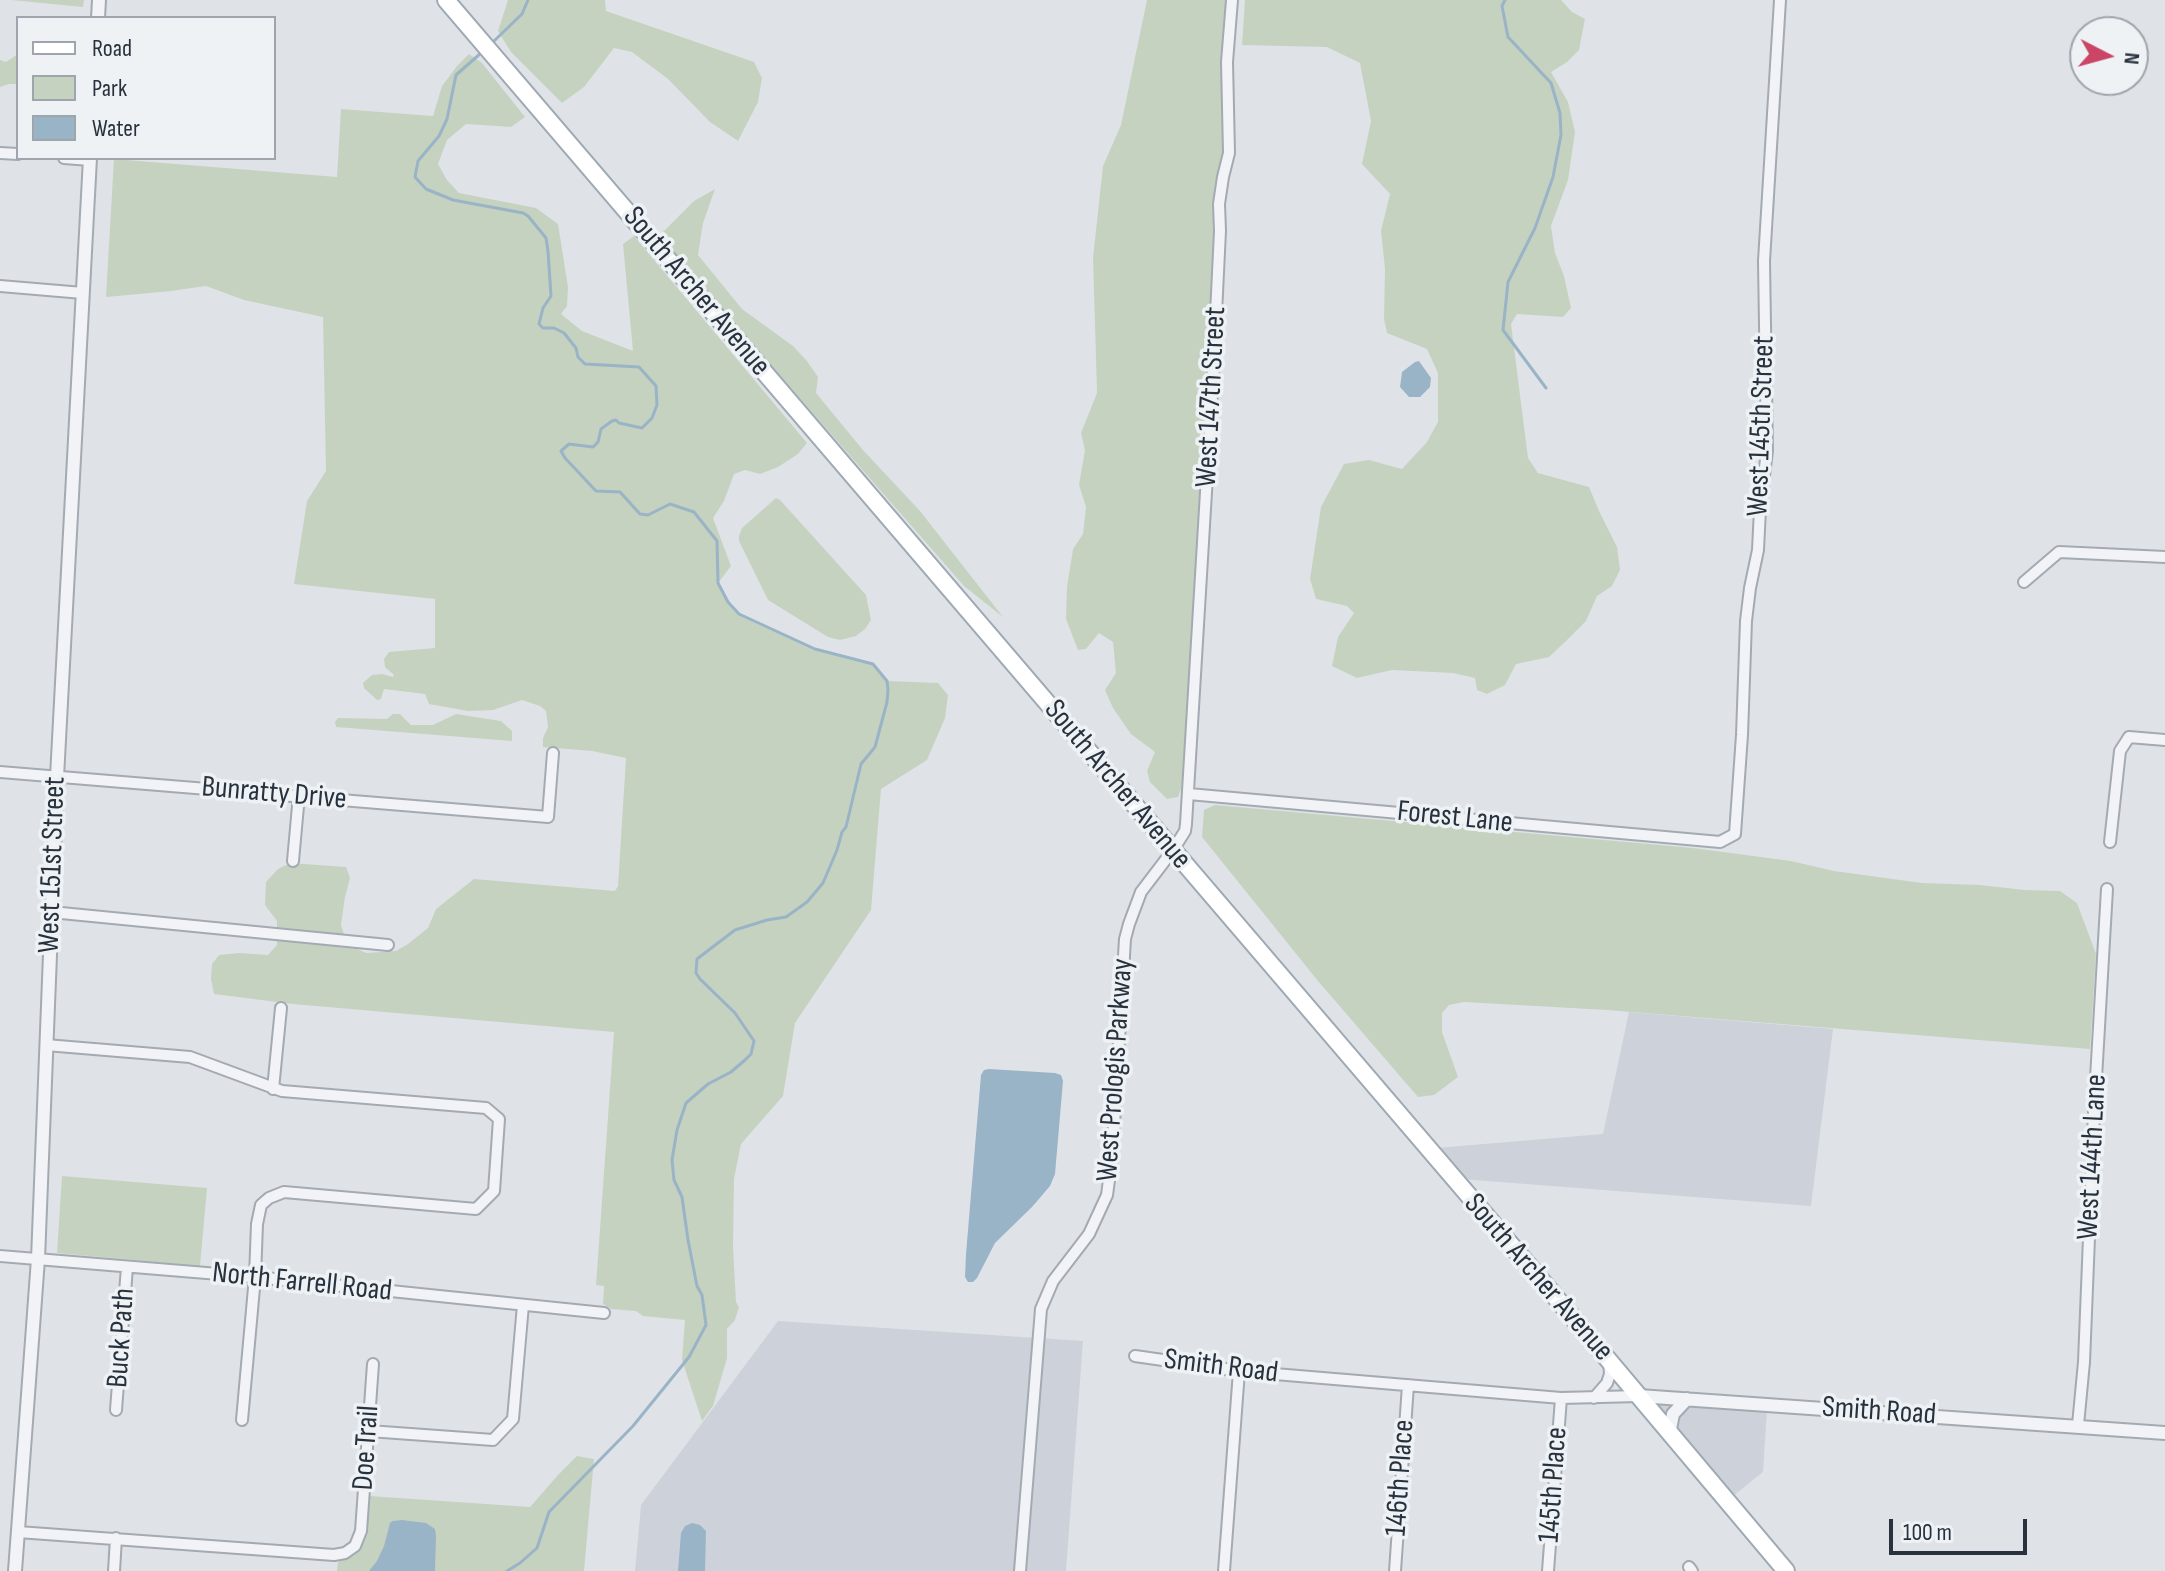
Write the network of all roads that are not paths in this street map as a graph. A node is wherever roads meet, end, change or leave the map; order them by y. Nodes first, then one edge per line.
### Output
1 (446, 0) edge
2 (1232, 0) edge
3 (1780, 0) edge
4 (90, 160) edge
5 (0, 286) edge
6 (83, 293) junction
7 (2165, 557) edge
8 (2024, 582) dead end
9 (2165, 740) edge
10 (553, 753) dead end
11 (0, 772) edge
12 (57, 777) junction
13 (1189, 794) junction
14 (299, 795) junction
15 (1720, 842) joint
16 (2110, 842) dead end
17 (1173, 850) junction
18 (293, 861) dead end
19 (2107, 889) dead end
20 (51, 912) junction
21 (388, 945) dead end
22 (281, 1008) dead end
23 (46, 1045) junction
24 (273, 1089) junction
25 (0, 1256) edge
26 (38, 1259) junction
27 (127, 1267) junction
28 (255, 1277) junction
29 (523, 1305) junction
30 (604, 1313) dead end
31 (1135, 1356) dead end
32 (1609, 1360) junction
33 (373, 1364) dead end
34 (1239, 1371) junction
35 (1408, 1385) junction
36 (1639, 1396) junction
37 (1561, 1398) junction
38 (1594, 1398) junction
39 (1687, 1399) junction
40 (116, 1410) dead end
41 (242, 1420) dead end
42 (2078, 1425) junction
43 (369, 1431) junction
44 (2165, 1433) edge
45 (1671, 1434) junction
46 (18, 1532) junction
47 (116, 1538) junction
48 (15, 1571) edge
49 (114, 1571) edge
50 (1020, 1571) edge
51 (1224, 1571) edge
52 (1395, 1571) edge
53 (1548, 1571) edge
54 (1786, 1571) edge

1 - 17 main road, South Archer Avenue
2 - 13 street, West 147th Street
3 - 15 street, West 145th Street
4 - 6 street, West 151st Street
5 - 6 street
6 - 12 street, West 151st Street
7 - 8 street
9 - 16 street
10 - 14 street, Bunratty Drive
11 - 12 street, Bunratty Drive
12 - 14 street, Bunratty Drive
12 - 20 street, West 151st Street
13 - 15 street, Forest Lane
13 - 17 street, West 147th Street
14 - 18 street
17 - 32 main road, South Archer Avenue
17 - 50 street, West Prologis Parkway
19 - 42 street, West 144th Lane
20 - 21 street
20 - 23 street, West 151st Street
22 - 24 street
23 - 24 street
23 - 26 street, West 151st Street
24 - 28 street
25 - 26 street, North Farrell Road
26 - 27 street, North Farrell Road
26 - 46 street, West 151st Street
27 - 28 street, North Farrell Road
27 - 40 street, Buck Path
28 - 29 street, North Farrell Road
28 - 41 street
29 - 30 street, North Farrell Road
29 - 43 street
31 - 34 street, Smith Road
32 - 36 main road, South Archer Avenue
32 - 38 street
33 - 43 street, Doe Trail
34 - 35 street, Smith Road
34 - 51 street
35 - 37 street, Smith Road
35 - 52 street, 146th Place
36 - 38 street, Smith Road
36 - 39 street, Smith Road
36 - 45 main road, South Archer Avenue
37 - 38 street, Smith Road
37 - 53 street, 145th Place
39 - 42 street, Smith Road
39 - 45 street
42 - 44 street, Smith Road
43 - 47 street, Doe Trail
45 - 54 main road, South Archer Avenue
46 - 47 street
46 - 48 street, West 151st Street
47 - 49 street

